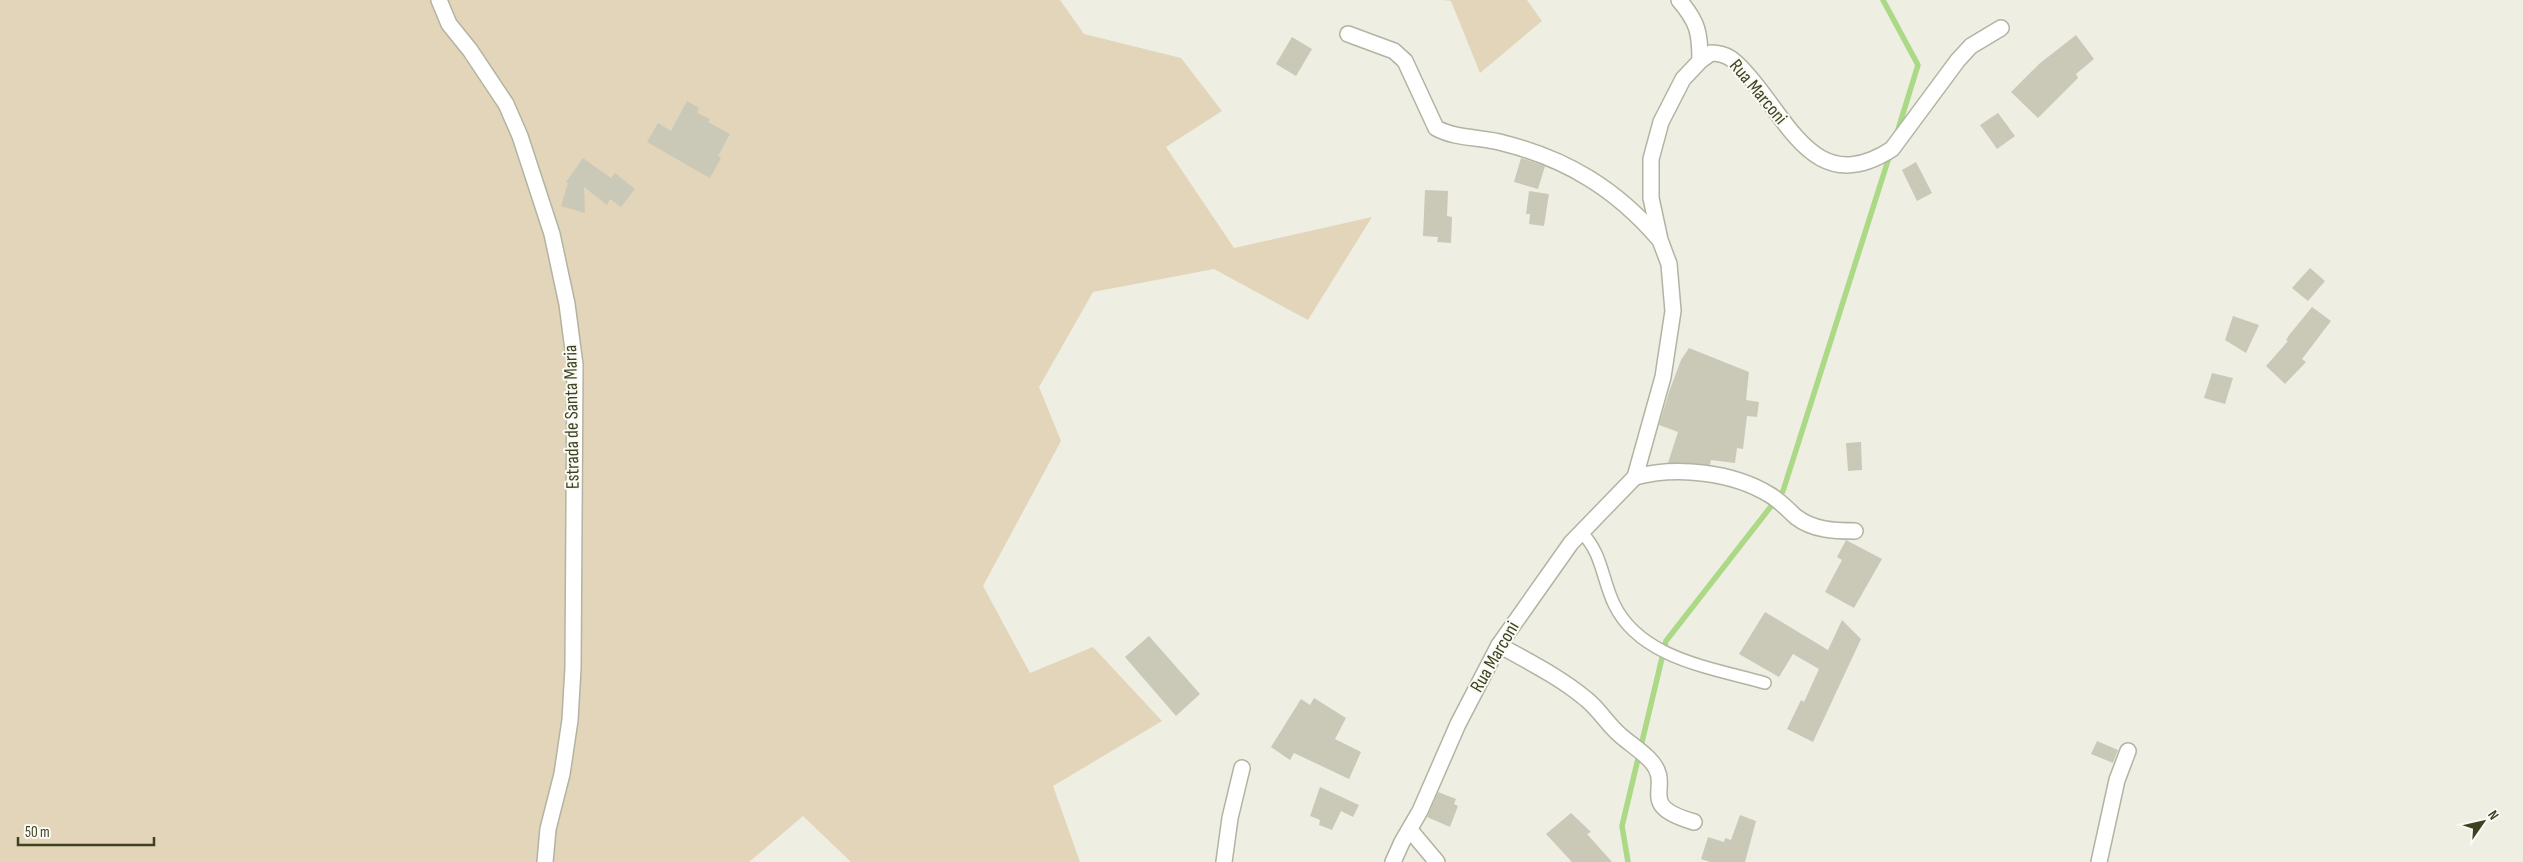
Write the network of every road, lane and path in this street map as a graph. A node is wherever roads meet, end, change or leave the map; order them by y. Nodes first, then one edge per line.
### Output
1 (439, 0) edge
2 (1679, 0) edge
3 (2001, 28) dead end
4 (1348, 34) dead end
5 (1700, 61) junction
6 (1660, 240) junction
7 (1635, 476) junction
8 (1855, 531) dead end
9 (1581, 532) junction
10 (1499, 645) junction
11 (1765, 683) dead end
12 (2128, 751) dead end
13 (1242, 768) dead end
14 (1694, 822) dead end
15 (1410, 830) junction
16 (545, 862) edge
17 (1224, 862) edge
18 (1393, 862) edge
19 (1437, 862) edge
20 (2100, 862) edge

1 - 16 street, Estrada de Santa Maria
2 - 5 street
3 - 5 street, Rua Marconi
4 - 6 street
5 - 6 street, Rua Marconi
6 - 7 street, Rua Marconi
7 - 8 street
7 - 9 street, Rua Marconi
9 - 10 street, Rua Marconi
9 - 11 lane
10 - 14 street
10 - 15 street, Rua Marconi
12 - 20 street
13 - 17 street
15 - 18 street, Rua Marconi
15 - 19 street

